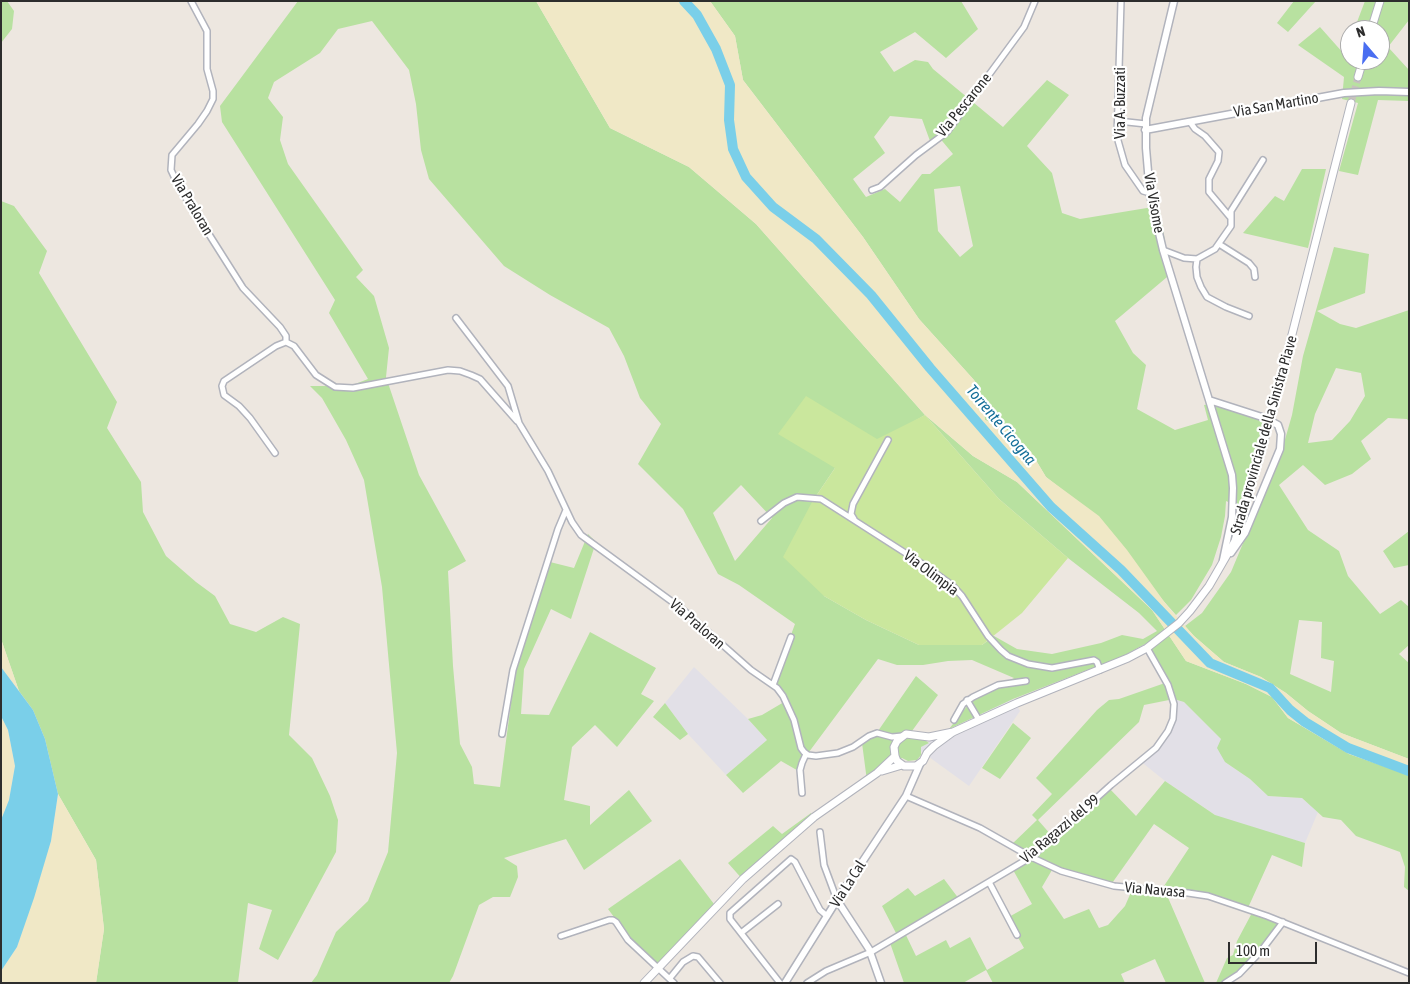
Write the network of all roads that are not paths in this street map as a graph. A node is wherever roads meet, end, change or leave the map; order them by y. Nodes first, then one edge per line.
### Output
1 (190, 1) edge
2 (1035, 1) edge
3 (1121, 1) edge
4 (1174, 1) edge
5 (1380, 1) edge
6 (1374, 20) edge
7 (1360, 70) edge
8 (1358, 77) tunnel mouth
9 (1409, 92) edge
10 (1351, 104) tunnel mouth
11 (1118, 120) junction
12 (1190, 122) junction
13 (1145, 127) junction
14 (1263, 160) dead end
15 (872, 190) dead end
16 (1150, 193) junction
17 (1230, 217) junction
18 (1219, 244) junction
19 (1163, 250) junction
20 (1197, 259) junction
21 (1255, 277) dead end
22 (1249, 316) dead end
23 (456, 318) dead end
24 (286, 342) junction
25 (1209, 400) junction
26 (519, 423) junction
27 (888, 440) dead end
28 (275, 453) dead end
29 (566, 510) junction
30 (854, 520) junction
31 (761, 521) dead end
32 (1222, 566) junction
33 (791, 637) dead end
34 (1147, 648) junction
35 (1100, 670) junction
36 (1026, 681) dead end
37 (773, 685) junction
38 (967, 700) junction
39 (954, 720) dead end
40 (979, 720) junction
41 (953, 732) junction
42 (502, 734) dead end
43 (883, 734) junction
44 (902, 736) junction
45 (920, 737) junction
46 (894, 747) junction
47 (927, 753) junction
48 (806, 754) junction
49 (894, 756) junction
50 (920, 764) junction
51 (904, 766) junction
52 (876, 773) junction
53 (910, 786) junction
54 (802, 793) dead end
55 (906, 796) junction
56 (820, 832) dead end
57 (1031, 857) junction
58 (989, 882) junction
59 (837, 900) junction
60 (778, 904) dead end
61 (827, 916) junction
62 (1283, 922) junction
63 (742, 933) junction
64 (561, 936) dead end
65 (1018, 936) dead end
66 (871, 952) junction
67 (658, 967) junction
68 (1409, 973) edge
69 (672, 980) edge
70 (644, 983) edge
71 (720, 983) edge
72 (780, 983) edge
73 (785, 983) edge
74 (807, 983) edge
75 (881, 983) edge
76 (1225, 983) edge

1 - 24 street, Via Praloran
2 - 15 street, Via Pescarone
3 - 11 street, Via A. Buzzati
4 - 13 street, Via Visome
5 - 6 main road
7 - 8 main road
9 - 12 street, Via San Martino
10 - 32 main road, Strada provinciale della Sinistra Piave, bridge
11 - 13 street
11 - 16 street, Via A. Buzzati
12 - 13 street, Via San Martino
12 - 17 street
13 - 16 street, Via Visome
14 - 17 street
16 - 19 street, Via Visome
17 - 18 street
18 - 20 street
18 - 21 street
19 - 20 street
19 - 25 street, Via Visome
20 - 22 street
23 - 26 street, Via Praloran
24 - 26 street, Via Praloran
24 - 28 street
25 - 32 street, Via Visome
25 - 32 street
26 - 29 street, Via Praloran
27 - 30 street
29 - 37 street, Via Praloran
29 - 42 street
30 - 31 street
30 - 35 street, Via Olimpia
32 - 34 main road, Strada provinciale della Sinistra Piave
33 - 37 street
34 - 35 main road, Strada provinciale della Sinistra Piave
34 - 57 street, Via Ragazzi del 99
35 - 40 main road, Strada provinciale della Sinistra Piave
36 - 38 street
37 - 48 street, Via Praloran
38 - 39 street
38 - 40 street
40 - 41 main road, Strada provinciale della Sinistra Piave
41 - 45 main road
41 - 47 main road
43 - 44 street
43 - 46 street
43 - 48 street
44 - 45 main road
44 - 46 main road
45 - 47 main road
46 - 49 main road
47 - 50 main road
48 - 54 street
49 - 51 main road
49 - 52 main road
50 - 51 main road
50 - 53 street, Via La Cal
51 - 52 main road
51 - 53 street
52 - 67 main road
53 - 55 street, Via La Cal
55 - 57 street, Via Navasa
55 - 59 street, Via La Cal
56 - 59 street
57 - 58 street, Via Ragazzi del 99
57 - 62 street, Via Navasa
58 - 65 street
58 - 66 street, Via Ragazzi del 99
59 - 61 street, Via La Cal
59 - 66 street
60 - 63 street
61 - 63 street
61 - 73 street, Via La Cal
62 - 68 street, Via Navasa
62 - 76 street
63 - 72 street
64 - 67 street
66 - 74 street, Via Ragazzi del 99
66 - 75 street
67 - 69 street
67 - 70 main road
69 - 71 street

